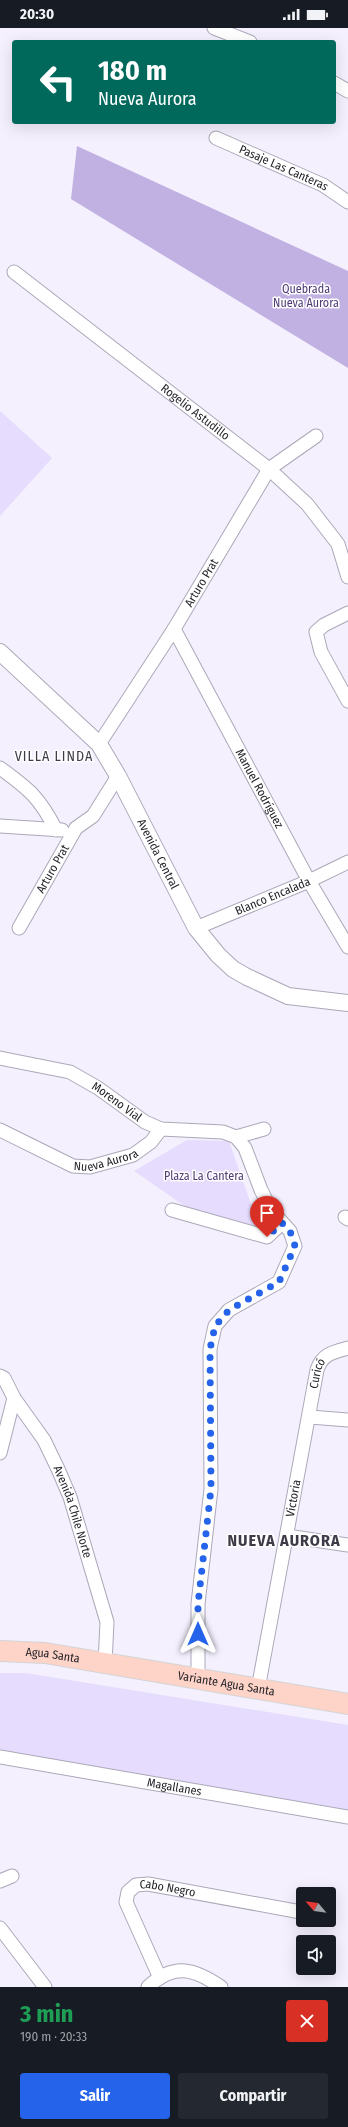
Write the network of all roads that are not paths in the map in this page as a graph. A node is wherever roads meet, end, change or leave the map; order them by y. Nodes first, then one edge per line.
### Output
1 (214, 28) edge
2 (245, 40) edge
3 (336, 84) edge
4 (348, 91) edge
5 (216, 138) dead end
6 (348, 202) edge
7 (14, 272) dead end
8 (316, 436) dead end
9 (269, 469) junction
10 (348, 577) edge
11 (348, 614) edge
12 (174, 628) junction
13 (0, 652) edge
14 (348, 701) edge
15 (99, 744) junction
16 (0, 768) edge
17 (118, 776) junction
18 (0, 826) edge
19 (76, 828) junction
20 (56, 830) junction
21 (348, 862) edge
22 (309, 881) junction
23 (19, 928) dead end
24 (196, 928) junction
25 (348, 947) edge
26 (348, 1003) edge
27 (0, 1058) edge
28 (161, 1129) junction
29 (264, 1129) dead end
30 (0, 1130) edge
31 (236, 1137) junction
32 (172, 1210) dead end
33 (286, 1227) junction
34 (348, 1348) edge
35 (0, 1376) edge
36 (14, 1398) junction
37 (310, 1417) junction
38 (348, 1420) edge
39 (0, 1453) edge
40 (287, 1536) junction
41 (348, 1545) edge
42 (0, 1651) edge
43 (105, 1663) junction
44 (198, 1678) junction
45 (258, 1689) junction
46 (348, 1704) edge
47 (0, 1757) edge
48 (348, 1817) edge
49 (296, 1911) edge
50 (0, 1928) edge
51 (160, 1978) junction
52 (45, 1987) edge
53 (148, 1987) edge
54 (221, 1987) edge

1 - 2 street
3 - 4 street
5 - 6 street, Pasaje Las Canteras
7 - 9 street, Rogelio Astudillo
8 - 9 street, Arturo Prat
9 - 10 street, Rogelio Astudillo
9 - 12 street, Arturo Prat
11 - 14 street
12 - 15 street, Arturo Prat
12 - 22 street, Manuel Rodríguez
13 - 15 street, Avenida Central
15 - 17 street, Avenida Central
16 - 20 street
17 - 19 street, Arturo Prat
17 - 24 street, Avenida Central
18 - 20 street
19 - 20 street
19 - 23 street, Arturo Prat
21 - 22 street, Blanco Encalada
22 - 24 street, Blanco Encalada
22 - 25 street, Manuel Rodríguez
24 - 26 street, Avenida Central
27 - 28 street, Moreno Vial
28 - 30 street, Nueva Aurora
28 - 31 street, Moreno Vial
29 - 31 street
31 - 33 street
32 - 33 street
33 - 44 street
34 - 37 street, Curicó
35 - 36 street, Avenida Chile Norte
36 - 39 street
36 - 43 street, Avenida Chile Norte
37 - 38 street
37 - 40 street, Victoria
40 - 41 street
40 - 45 street, Victoria
42 - 43 main road, Agua Santa
43 - 44 main road, Variante Agua Santa
44 - 45 main road, Variante Agua Santa
45 - 46 main road, Variante Agua Santa
47 - 48 street, Magallanes
49 - 51 street, Cabo Negro
50 - 52 street
51 - 53 street
51 - 54 street

